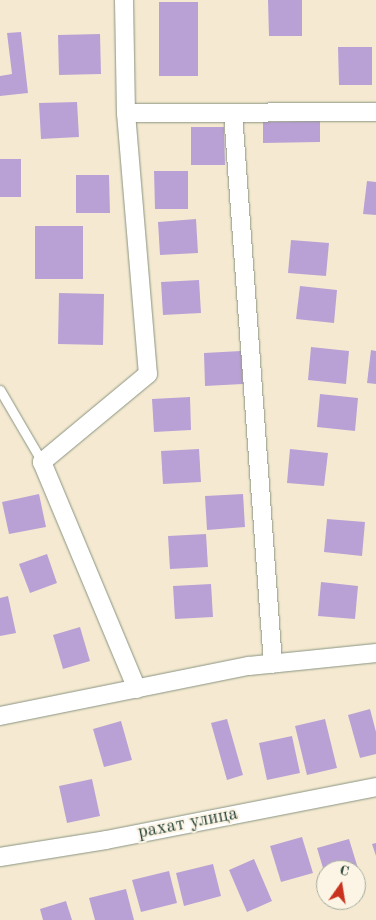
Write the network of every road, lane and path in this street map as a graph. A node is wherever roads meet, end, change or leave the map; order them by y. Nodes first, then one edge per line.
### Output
1 (124, 0) edge
2 (376, 112) edge
3 (126, 113) junction
4 (233, 113) junction
5 (0, 390) edge
6 (42, 462) junction
7 (376, 653) edge
8 (273, 664) junction
9 (137, 689) junction
10 (0, 716) edge
11 (376, 787) edge
12 (0, 857) edge

1 - 3 street
2 - 4 street
3 - 4 street
3 - 6 street
4 - 8 street
5 - 6 lane
6 - 9 street
7 - 8 street
8 - 9 street
9 - 10 street
11 - 12 street, рахат улица

